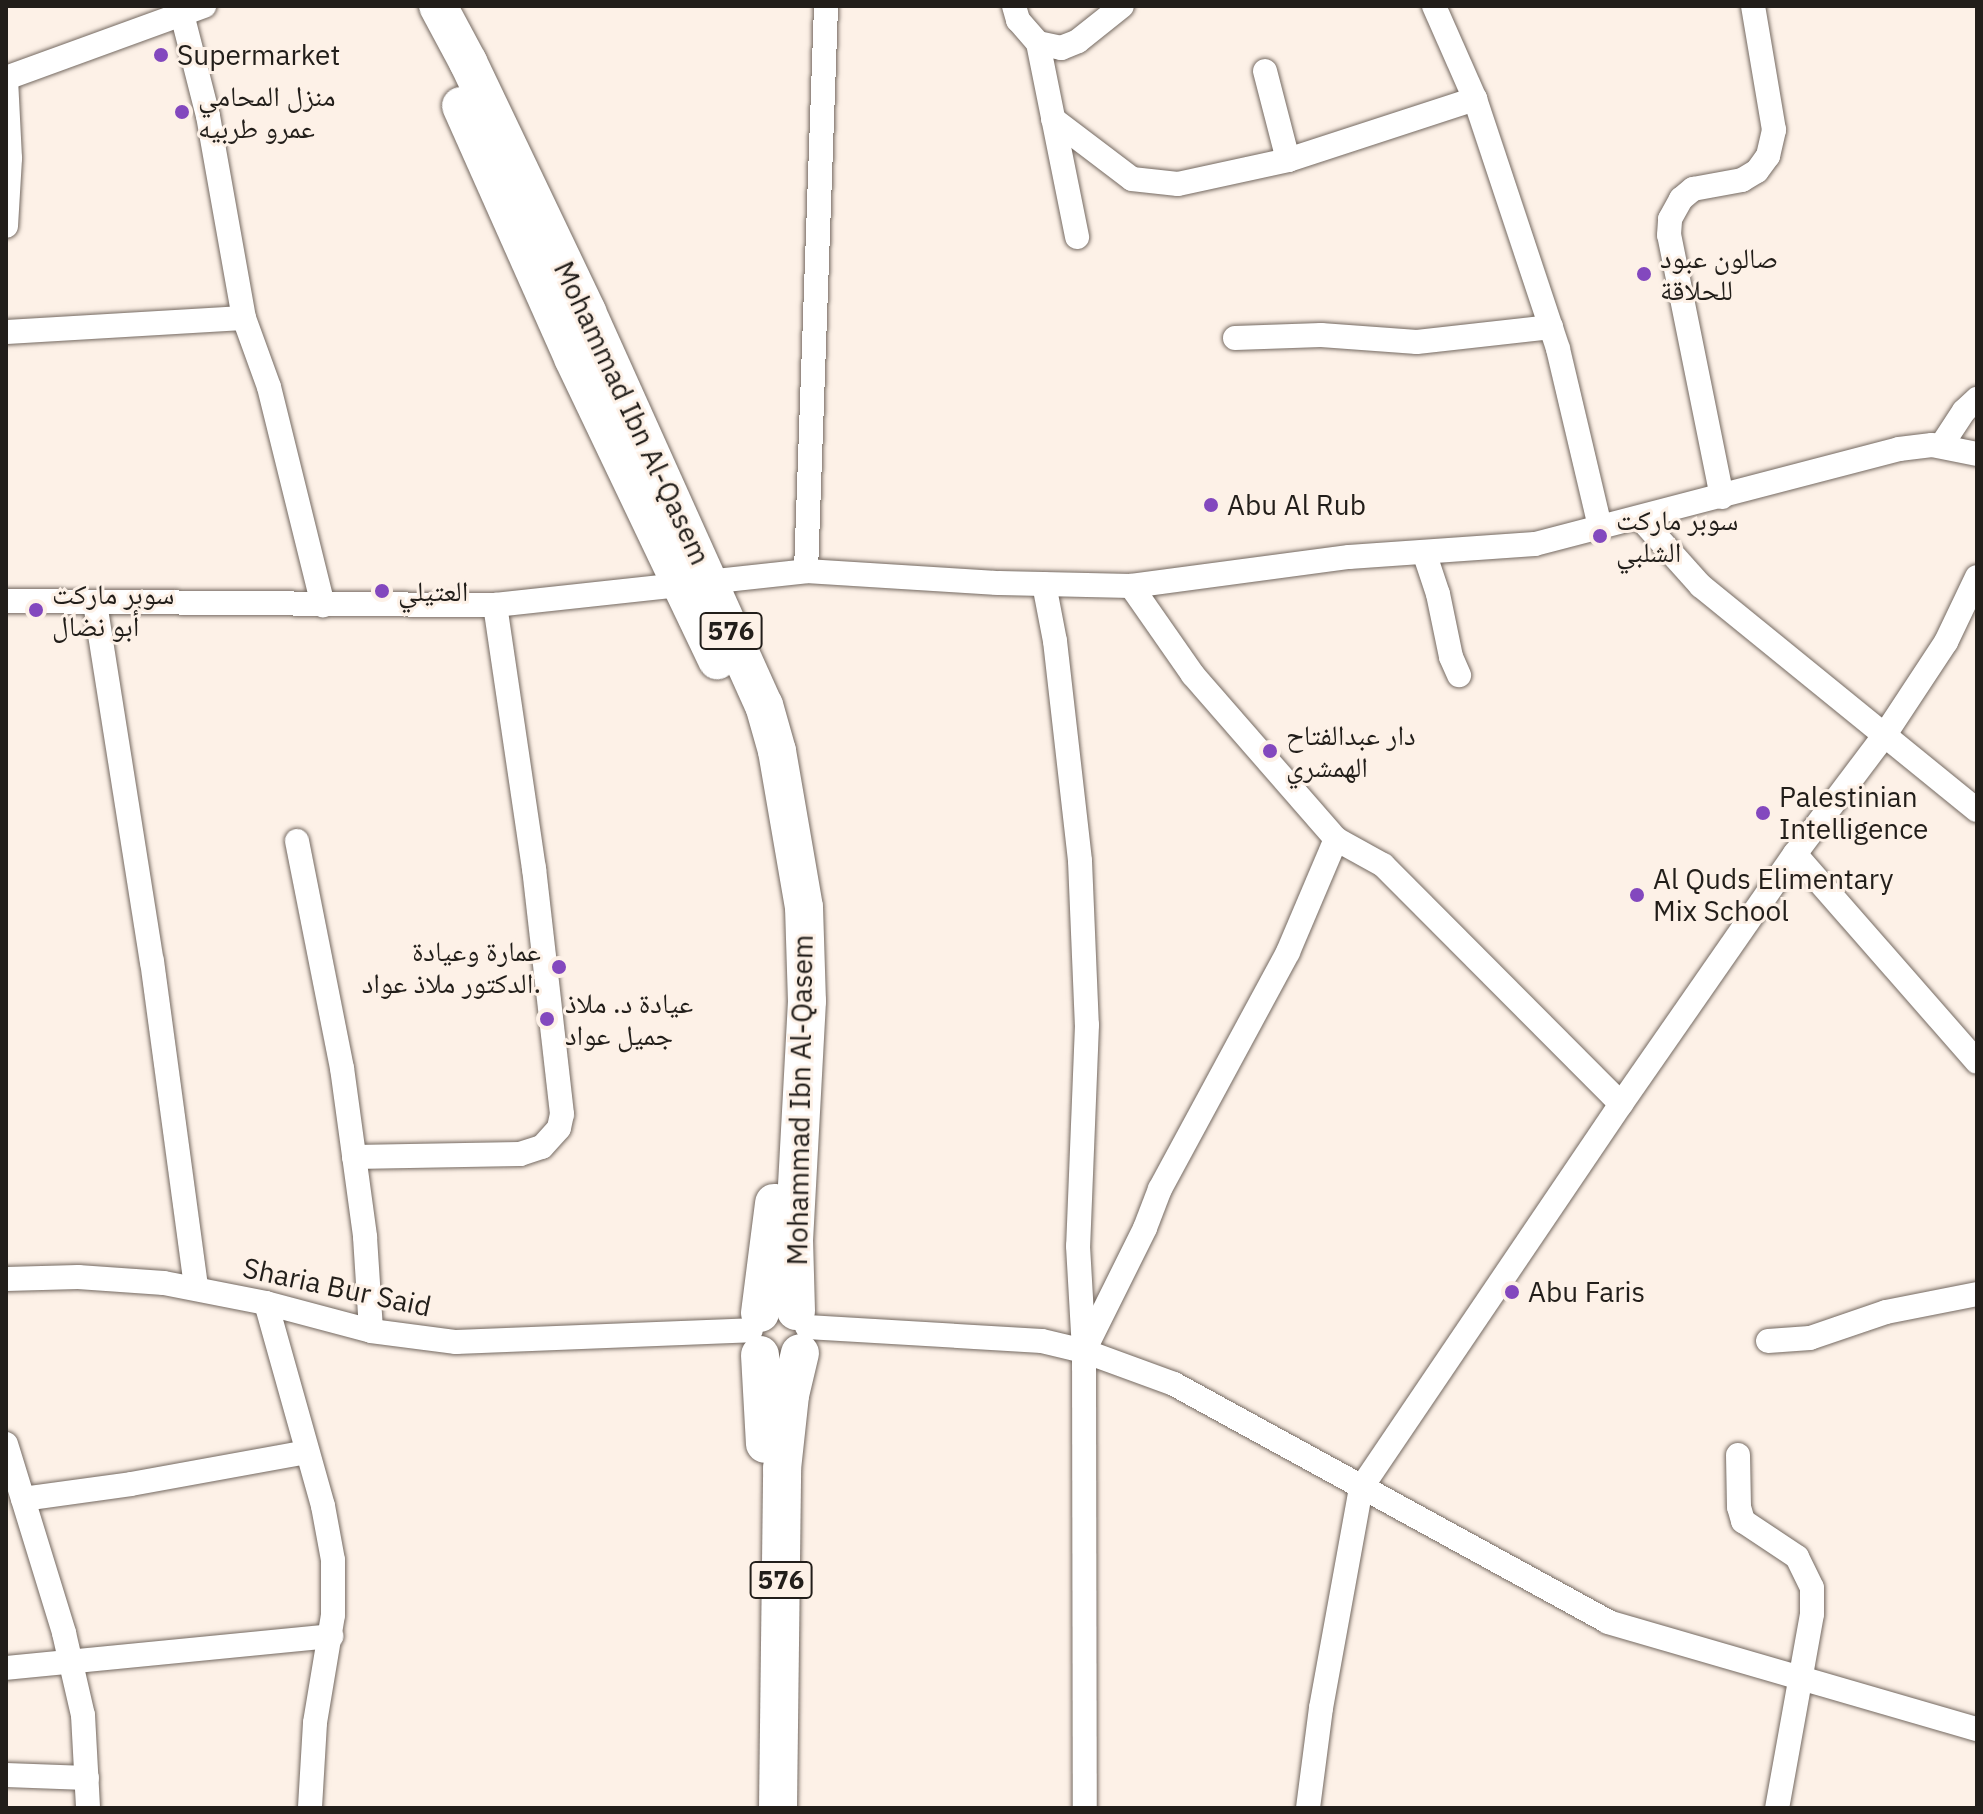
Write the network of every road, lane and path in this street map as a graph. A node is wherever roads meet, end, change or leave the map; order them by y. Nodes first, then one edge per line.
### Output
1 (423, 6) edge
2 (438, 6) edge
3 (826, 6) edge
4 (1014, 6) edge
5 (1122, 6) edge
6 (1434, 6) edge
7 (1753, 6) edge
8 (193, 10) edge
9 (1038, 43) junction
10 (1265, 71) dead end
11 (6, 78) edge
12 (1475, 99) junction
13 (1053, 119) junction
14 (1288, 160) junction
15 (6, 226) edge
16 (1077, 237) dead end
17 (244, 318) junction
18 (1551, 327) junction
19 (6, 332) edge
20 (1235, 338) dead end
21 (1977, 399) edge
22 (1941, 446) junction
23 (1977, 454) edge
24 (1722, 497) junction
25 (1640, 518) junction
26 (1600, 527) junction
27 (1424, 552) junction
28 (806, 571) junction
29 (1977, 577) edge
30 (695, 583) junction
31 (1044, 584) junction
32 (1131, 586) junction
33 (6, 601) edge
34 (95, 603) junction
35 (323, 605) junction
36 (495, 605) junction
37 (1459, 675) dead end
38 (1884, 736) junction
39 (1977, 810) edge
40 (1336, 839) junction
41 (297, 841) dead end
42 (1795, 854) junction
43 (1977, 1062) edge
44 (1621, 1104) junction
45 (354, 1157) junction
46 (6, 1279) edge
47 (196, 1288) junction
48 (1977, 1294) edge
49 (266, 1303) junction
50 (371, 1331) junction
51 (779, 1332) junction
52 (1768, 1341) dead end
53 (1084, 1351) junction
54 (6, 1444) edge
55 (307, 1452) junction
56 (1738, 1455) dead end
57 (1361, 1488) junction
58 (23, 1499) junction
59 (331, 1636) junction
60 (70, 1660) junction
61 (6, 1668) edge
62 (1798, 1680) junction
63 (1977, 1729) edge
64 (6, 1775) edge
65 (87, 1778) junction
66 (88, 1808) edge
67 (310, 1808) edge
68 (756, 1808) edge
69 (778, 1808) edge
70 (1085, 1808) edge
71 (1308, 1808) edge
72 (1777, 1808) edge

1 - 30 main road, Mohammad Ibn Al-Qasem / 576
2 - 30 main road, Mohammad Ibn Al-Qasem / 576
3 - 28 street
4 - 9 street
5 - 9 street
6 - 12 street
7 - 24 street
8 - 11 street
8 - 17 street
9 - 13 street
10 - 14 street
11 - 15 street
12 - 14 street
12 - 18 street
13 - 14 street
13 - 16 street
17 - 19 street
17 - 35 street
18 - 20 street
18 - 26 street
21 - 22 street
22 - 23 street
22 - 24 street
24 - 25 street
25 - 26 street
25 - 38 street
26 - 27 street
27 - 32 street
27 - 37 street
28 - 30 street
28 - 31 street
29 - 38 street
30 - 36 street
30 - 51 main road, Mohammad Ibn Al-Qasem / 576
31 - 32 street
31 - 53 street
32 - 40 street
33 - 34 street
34 - 35 street
34 - 47 street
35 - 36 street
36 - 45 street
38 - 39 street
38 - 42 street
40 - 44 street
40 - 53 street
41 - 45 street
42 - 43 street
42 - 44 street
44 - 57 street
45 - 50 street
46 - 47 street, Sharia Bur Said
47 - 49 street, Sharia Bur Said
48 - 52 street
49 - 50 street, Sharia Bur Said
49 - 55 street
50 - 51 street, Sharia Bur Said
51 - 53 street, Sharia Bur Said
51 - 68 main road
51 - 69 main road, Mohammad Ibn Al-Qasem / 576
53 - 57 street, Sharia Bur Said
53 - 70 street
54 - 58 street
55 - 58 street
55 - 59 street
56 - 62 street
57 - 62 street, Sharia Bur Said
57 - 71 street
58 - 60 street
59 - 60 street
59 - 67 street
60 - 61 street
60 - 65 street
62 - 63 street, Sharia Bur Said
62 - 72 street
64 - 65 street
65 - 66 street

